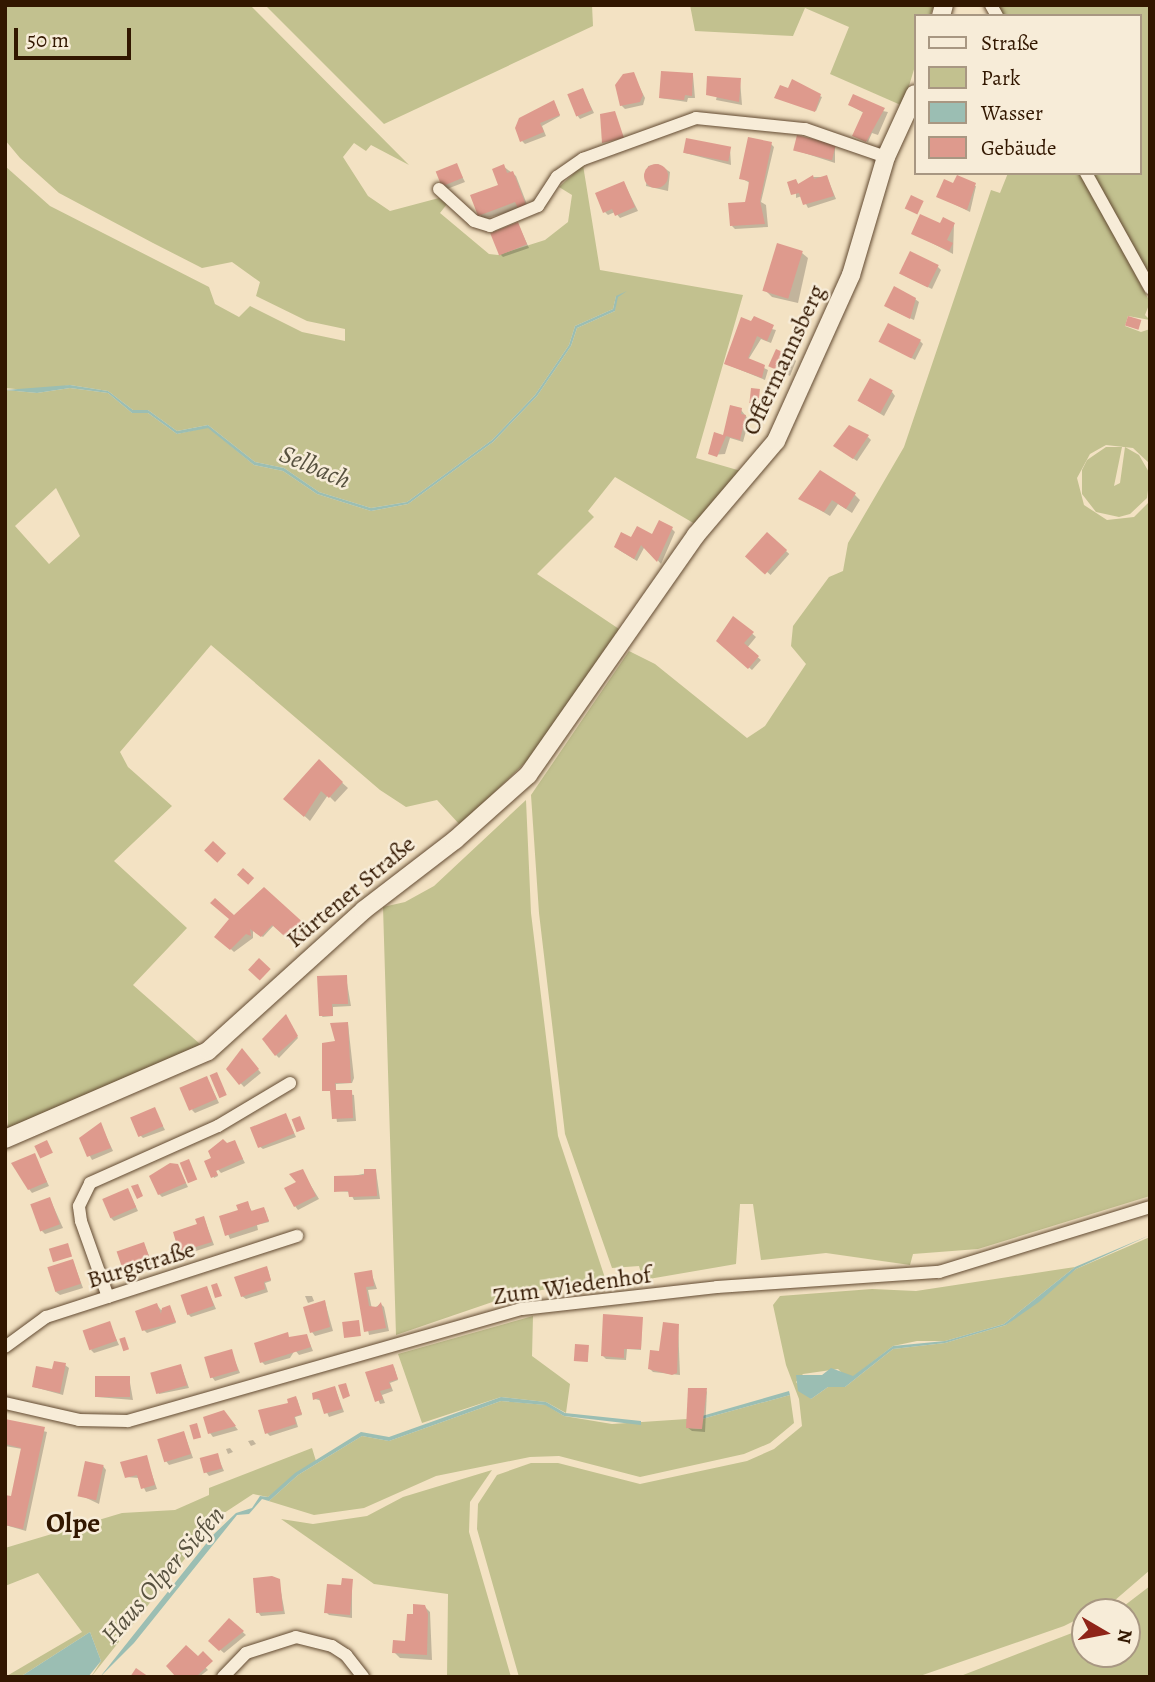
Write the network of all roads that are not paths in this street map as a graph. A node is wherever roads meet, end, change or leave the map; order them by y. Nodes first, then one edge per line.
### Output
1 (914, 96) edge
2 (886, 157) junction
3 (1087, 175) edge
4 (439, 189) dead end
5 (1150, 288) edge
6 (654, 592) joint
7 (290, 1083) dead end
8 (5, 1139) edge
9 (1150, 1207) edge
10 (296, 1236) dead end
11 (108, 1297) junction
12 (5, 1347) edge
13 (5, 1403) edge
14 (223, 1677) edge
15 (363, 1677) edge

1 - 2 street, Offermannsberg
2 - 4 street
2 - 6 street, Offermannsberg
3 - 5 street
6 - 8 street, Kürtener Straße
7 - 11 street
9 - 13 street, Zum Wiedenhof
10 - 11 street, Burgstraße
11 - 12 street, Burgstraße
14 - 15 street

